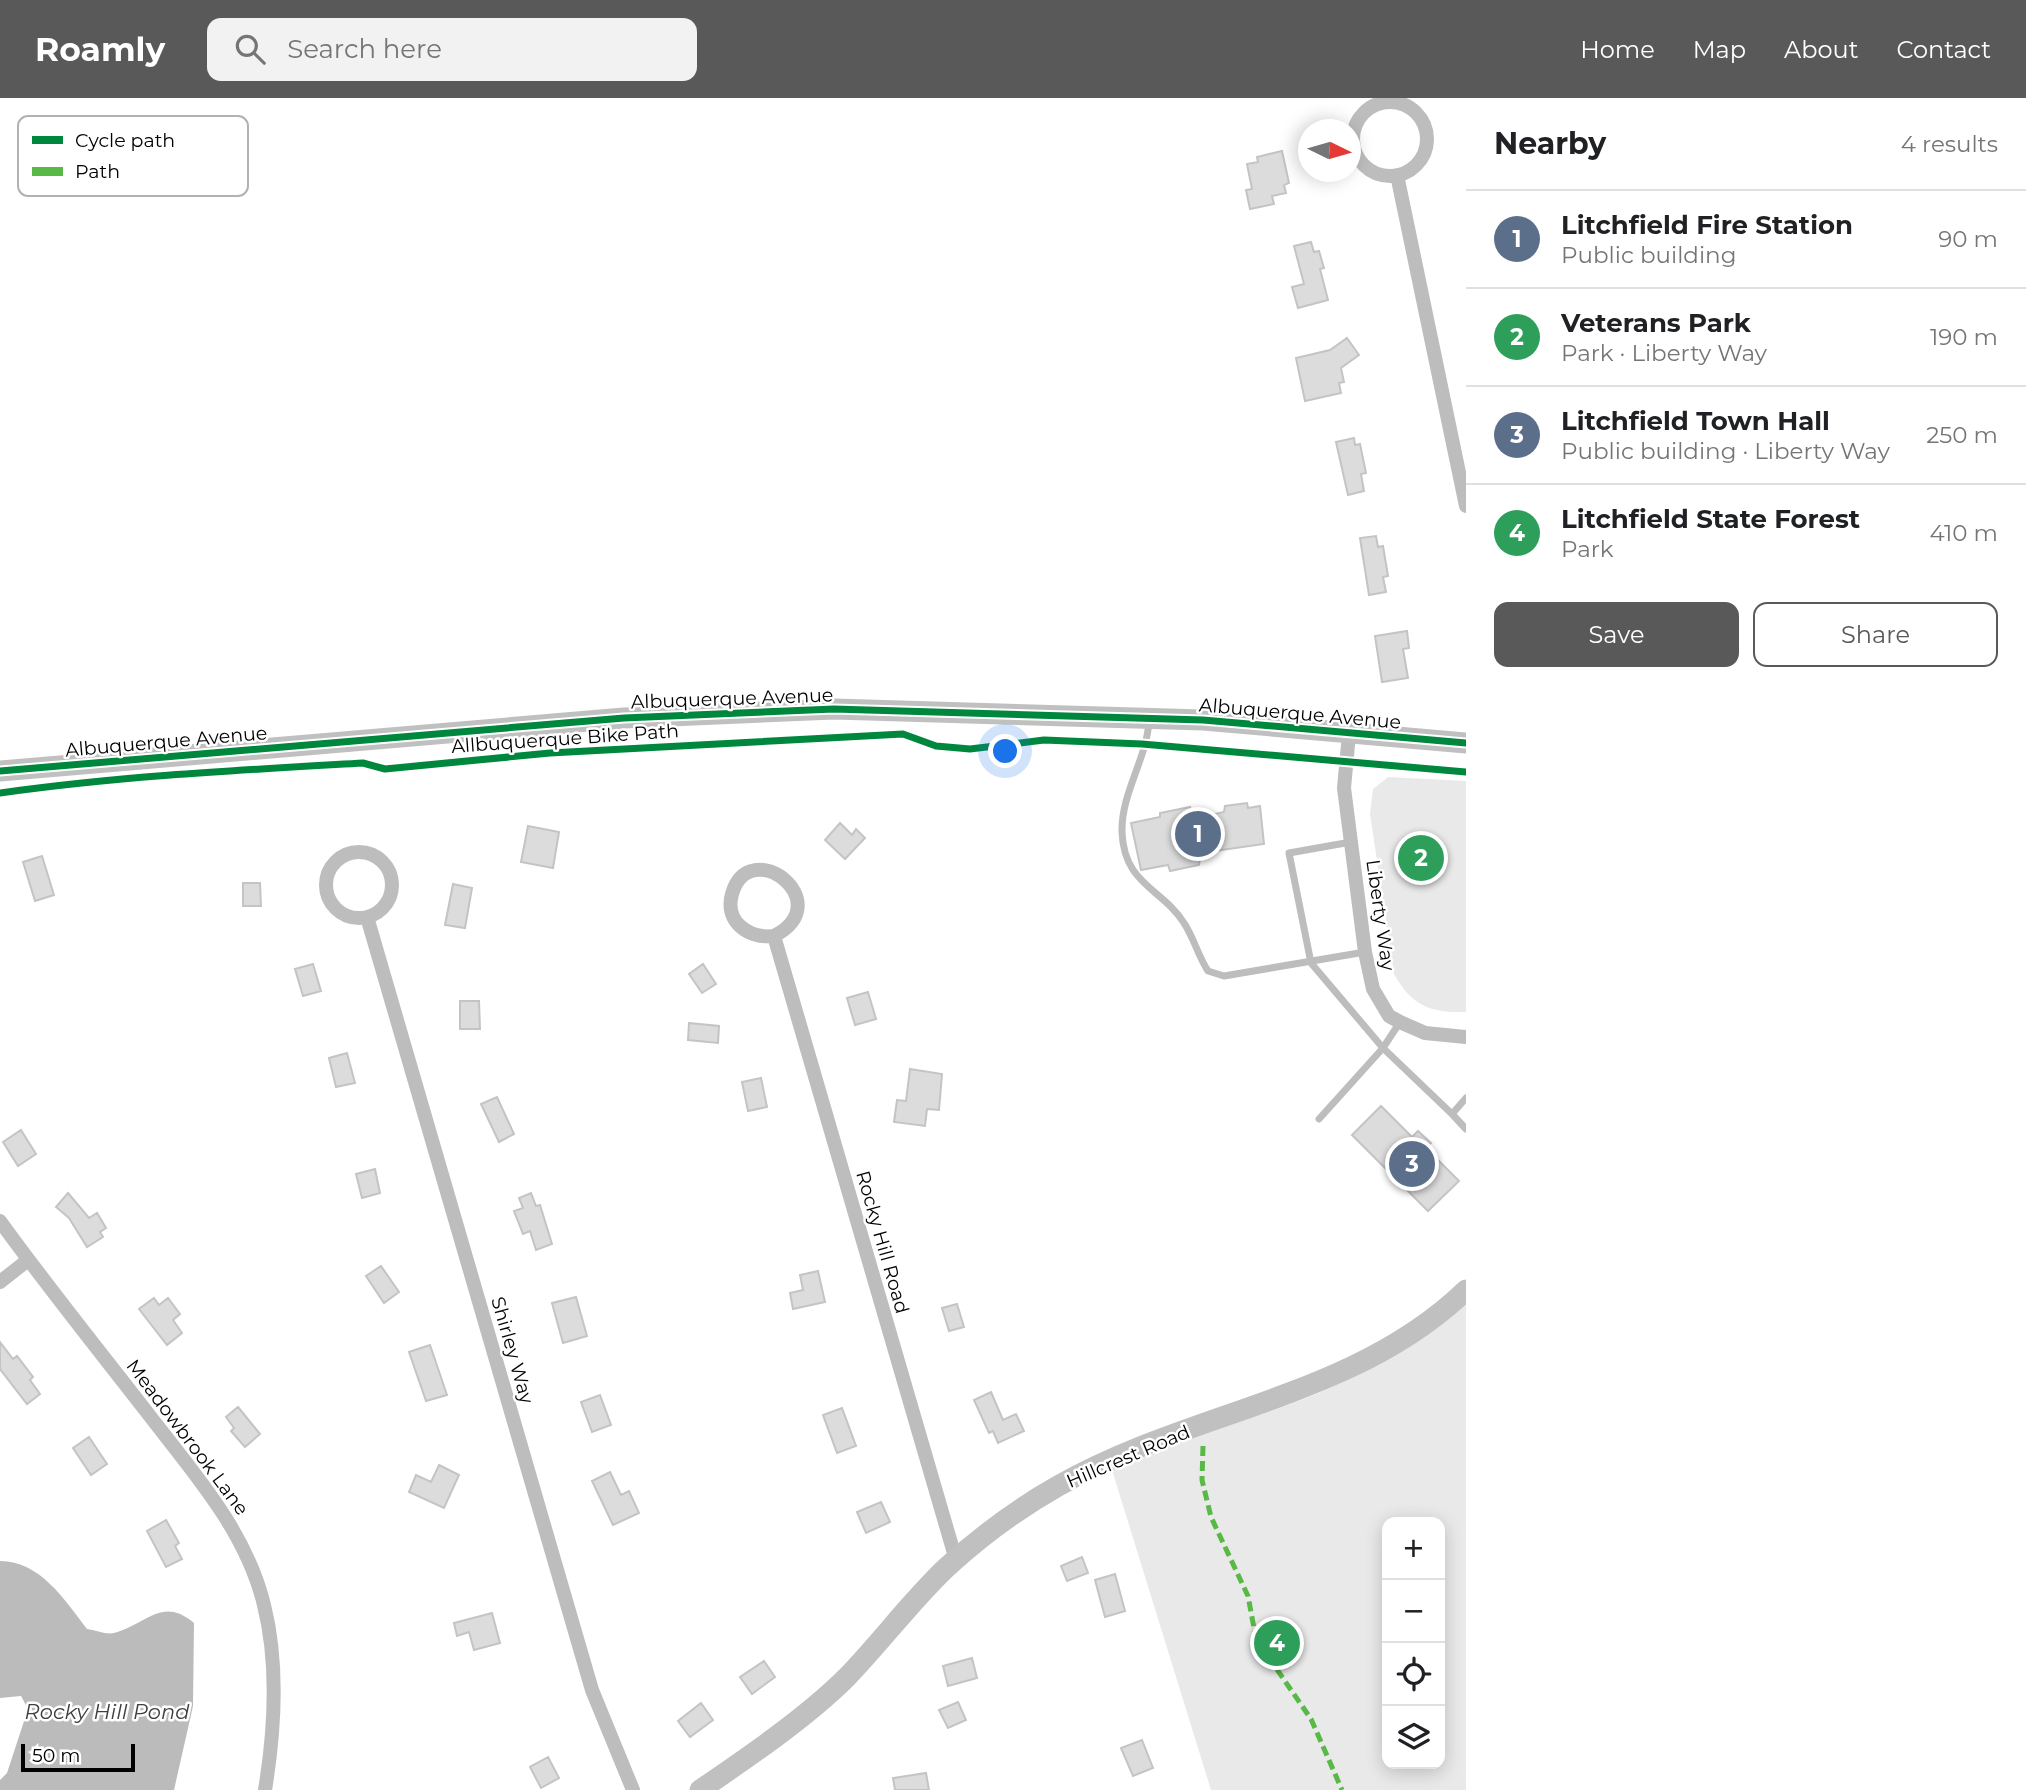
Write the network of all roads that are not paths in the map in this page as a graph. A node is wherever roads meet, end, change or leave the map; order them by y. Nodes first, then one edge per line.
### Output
1 (1397, 175) junction
2 (1466, 506) edge
3 (1149, 718) junction
4 (1349, 734) junction
5 (1466, 743) edge
6 (0, 771) edge
7 (1352, 842) junction
8 (367, 917) junction
9 (774, 936) junction
10 (1365, 952) junction
11 (1311, 962) junction
12 (1400, 1022) junction
13 (1466, 1037) edge
14 (1382, 1048) junction
15 (1466, 1098) edge
16 (1452, 1114) junction
17 (1319, 1119) dead end
18 (1466, 1129) edge
19 (0, 1222) edge
20 (28, 1260) junction
21 (0, 1282) edge
22 (1466, 1290) edge
23 (956, 1560) junction
24 (265, 1790) edge
25 (633, 1790) edge
26 (700, 1790) edge

1 - 1 street
1 - 2 street
3 - 4 street, Albuquerque Avenue
3 - 6 street, Albuquerque Avenue
3 - 11 lane
4 - 5 street, Albuquerque Avenue
4 - 7 street, Liberty Way
7 - 10 street, Liberty Way
7 - 11 lane
8 - 8 street
8 - 25 street, Shirley Way
9 - 9 street
9 - 23 street, Rocky Hill Road
10 - 11 lane
10 - 12 street, Liberty Way
11 - 14 lane
12 - 13 street, Liberty Way
12 - 14 lane
14 - 16 lane
14 - 17 lane
15 - 16 lane
16 - 18 lane
19 - 20 street, Meadowbrook Lane
20 - 21 street
20 - 24 street, Meadowbrook Lane
22 - 23 street, Hillcrest Road
23 - 26 street, Hillcrest Road

